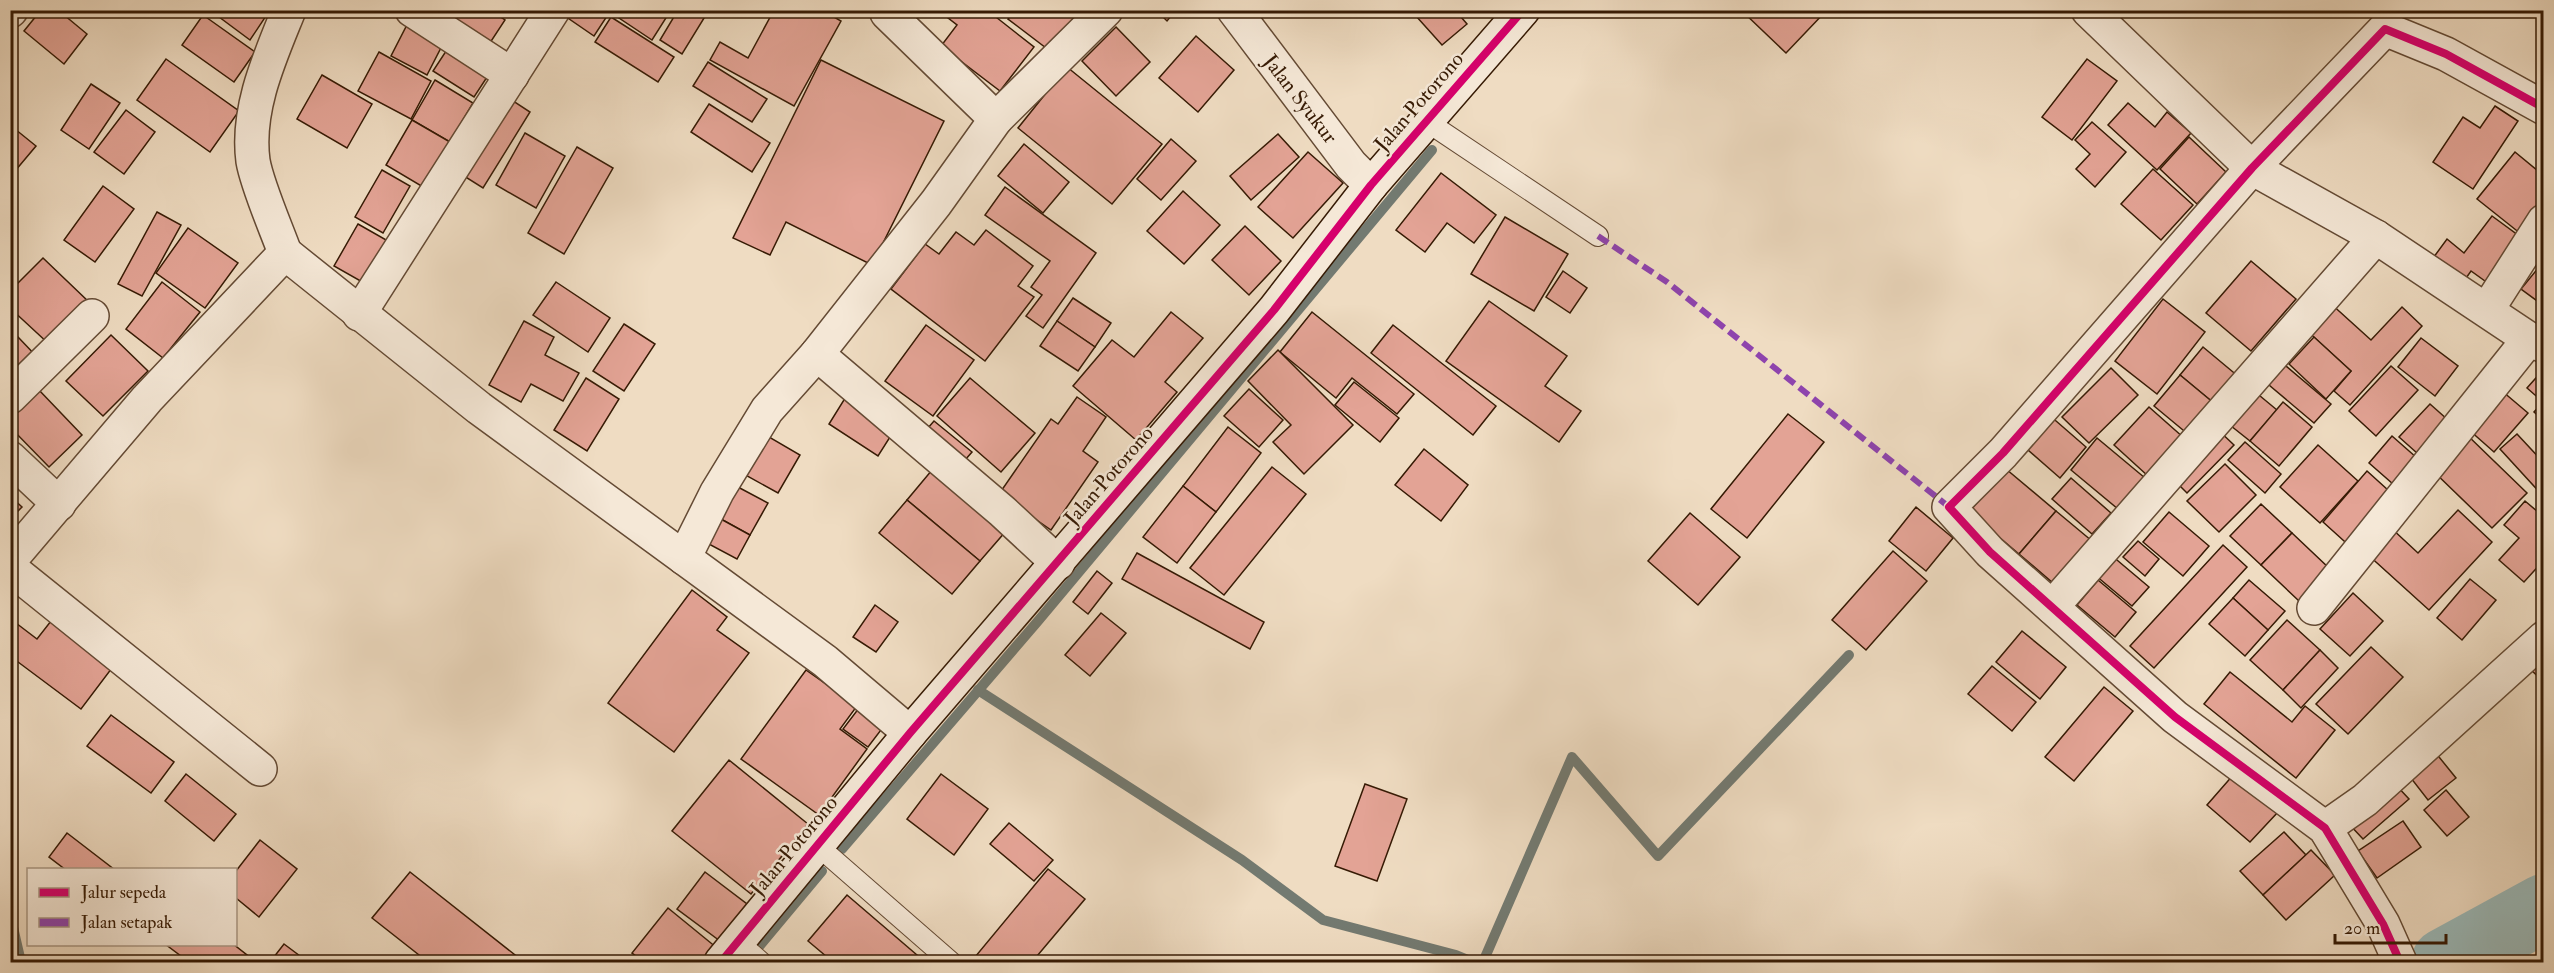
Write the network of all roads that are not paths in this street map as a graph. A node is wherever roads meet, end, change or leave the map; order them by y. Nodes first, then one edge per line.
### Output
1 (289, 10) edge
2 (412, 10) edge
3 (553, 10) edge
4 (1106, 10) edge
5 (1234, 10) edge
6 (1522, 10) edge
7 (2088, 10) edge
8 (887, 11) edge
9 (512, 75) junction
10 (2544, 108) edge
11 (996, 118) junction
12 (1426, 121) junction
13 (2252, 168) junction
14 (1371, 184) junction
15 (2544, 221) edge
16 (1598, 236) dead end
17 (2376, 237) junction
18 (285, 253) junction
19 (2487, 310) junction
20 (359, 314) junction
21 (92, 316) dead end
22 (2536, 343) edge
23 (816, 354) junction
24 (10, 397) edge
25 (10, 458) edge
26 (58, 504) junction
27 (684, 558) junction
28 (10, 560) edge
29 (1058, 563) junction
30 (10, 568) edge
31 (2052, 607) junction
32 (2314, 608) dead end
33 (2544, 638) edge
34 (910, 733) junction
35 (260, 769) dead end
36 (2325, 828) junction
37 (818, 846) junction
38 (2395, 950) edge
39 (740, 956) edge
40 (951, 963) edge

1 - 18 street
2 - 9 street
3 - 9 street
4 - 11 street
5 - 14 street, Jalan Syukur
6 - 12 street, Jalan Potorono
7 - 13 street
8 - 11 street
9 - 20 street
10 - 13 street
11 - 23 street
12 - 14 street, Jalan Potorono
12 - 16 lane
13 - 17 street
13 - 31 street
14 - 29 street, Jalan Potorono
15 - 19 street
17 - 19 street
17 - 31 street
18 - 20 street
18 - 26 street
19 - 22 street
20 - 27 street
21 - 24 street
22 - 32 street
23 - 27 street
23 - 29 street
25 - 26 street
26 - 28 street
27 - 34 street
29 - 34 street, Jalan Potorono
30 - 35 street
31 - 36 street
33 - 36 street
34 - 37 street, Jalan Potorono
36 - 38 street
37 - 39 street, Jalan Potorono
37 - 40 lane

